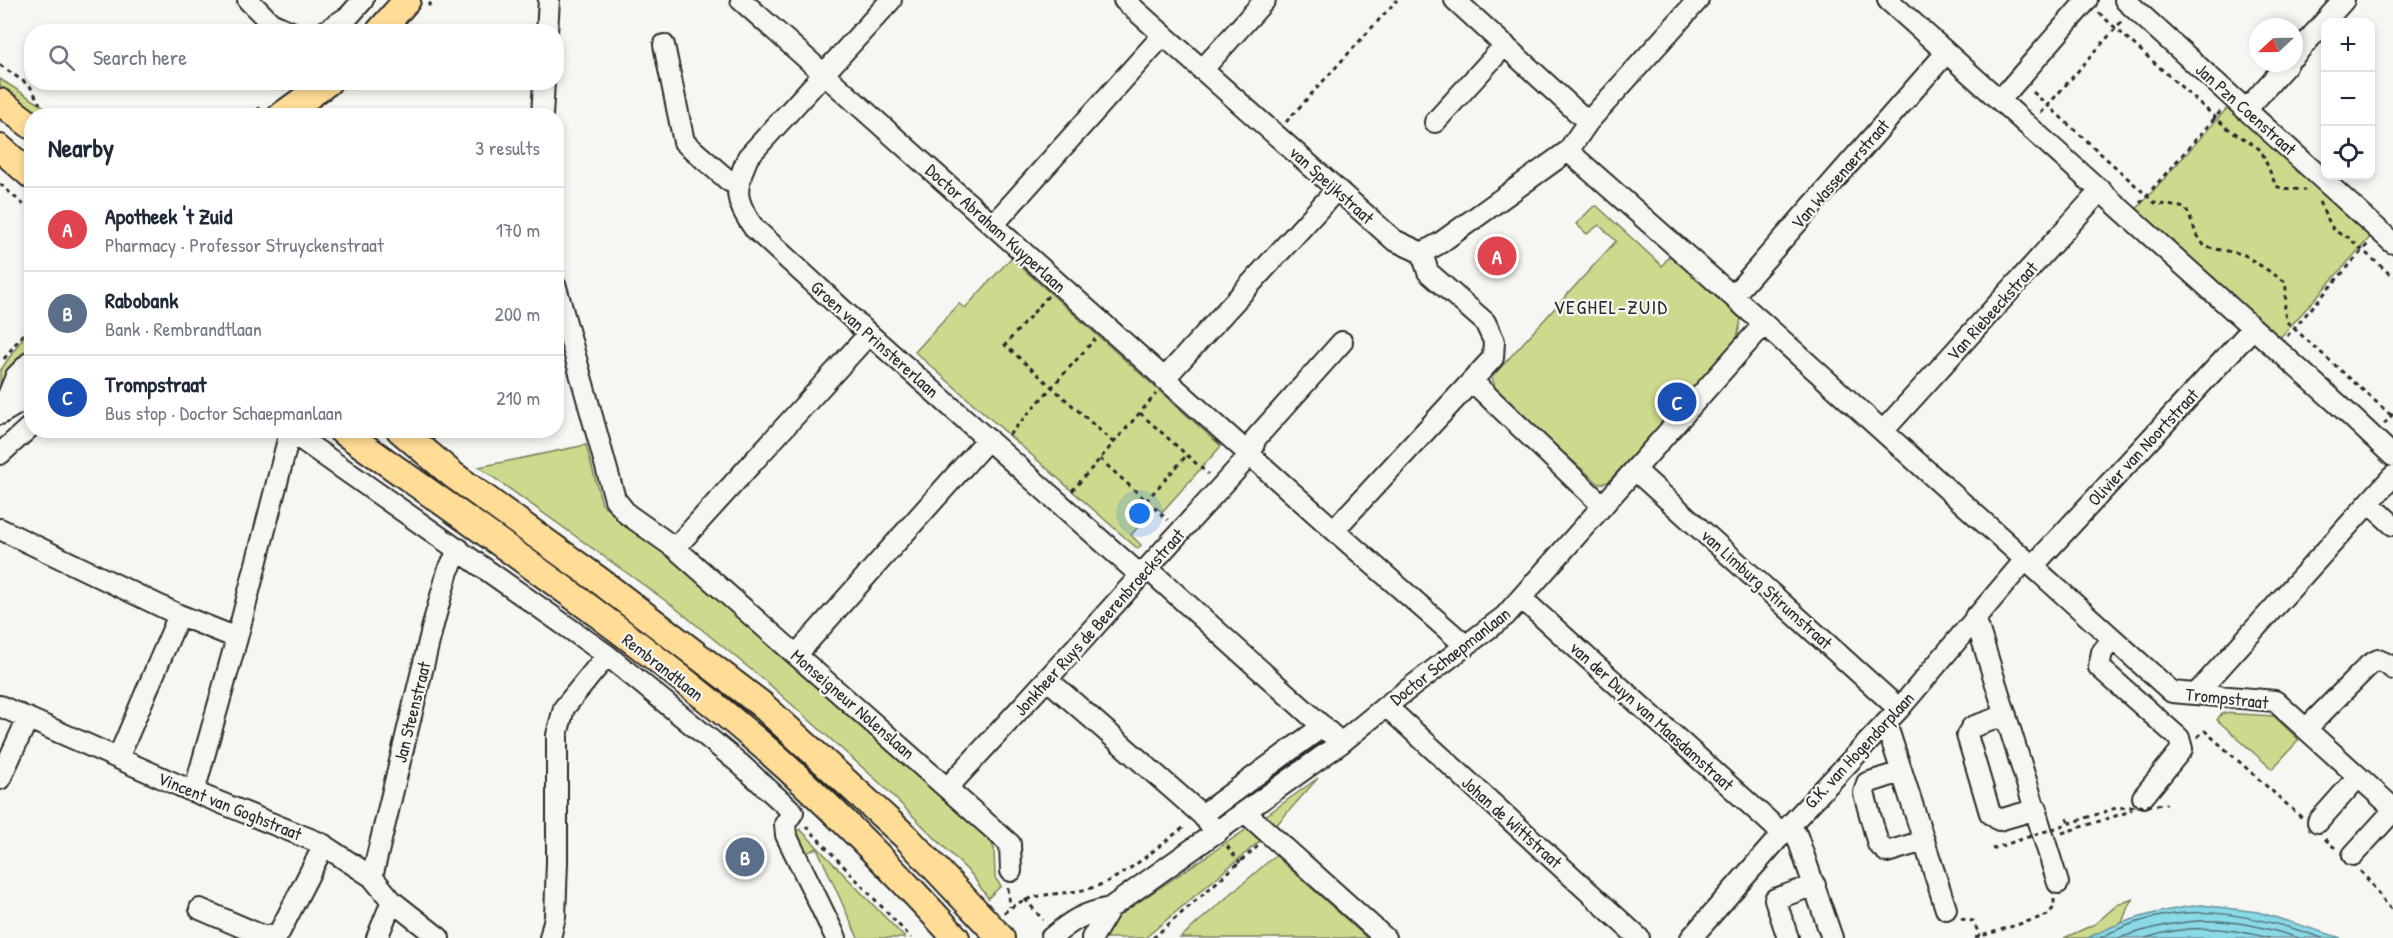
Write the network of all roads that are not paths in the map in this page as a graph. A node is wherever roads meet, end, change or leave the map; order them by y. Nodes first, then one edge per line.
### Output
1 (248, 0) edge
2 (363, 0) edge
3 (407, 0) edge
4 (549, 0) edge
5 (741, 0) edge
6 (891, 0) edge
7 (1124, 0) edge
8 (1265, 0) edge
9 (1455, 0) edge
10 (1698, 0) edge
11 (1888, 0) edge
12 (2344, 0) edge
13 (2086, 1) edge
14 (2129, 4) edge
15 (271, 24) edge
16 (336, 24) edge
17 (386, 24) edge
18 (548, 24) edge
19 (1163, 35) junction
20 (664, 45) dead end
21 (1504, 45) junction
22 (2303, 46) edge
23 (1946, 53) junction
24 (1202, 70) junction
25 (2277, 72) edge
26 (824, 74) junction
27 (317, 90) edge
28 (326, 90) edge
29 (544, 90) edge
30 (2000, 100) junction
31 (0, 102) edge
32 (2240, 104) junction
33 (292, 108) edge
34 (311, 108) edge
35 (543, 108) edge
36 (24, 112) edge
37 (1435, 122) dead end
38 (1588, 122) junction
39 (0, 148) edge
40 (1568, 151) junction
41 (24, 169) edge
42 (738, 184) junction
43 (1337, 189) junction
44 (2101, 190) junction
45 (993, 225) junction
46 (2389, 237) edge
47 (1422, 253) junction
48 (1733, 296) junction
49 (564, 316) edge
50 (1764, 324) junction
51 (2253, 328) junction
52 (869, 334) junction
53 (1342, 342) dead end
54 (24, 368) edge
55 (1166, 380) junction
56 (1472, 381) junction
57 (24, 405) edge
58 (1, 414) edge
59 (1883, 431) junction
60 (24, 432) edge
61 (287, 438) edge
62 (299, 438) edge
63 (352, 438) edge
64 (409, 438) edge
65 (993, 443) junction
66 (0, 454) edge
67 (1250, 455) junction
68 (2393, 456) edge
69 (1635, 470) junction
70 (2393, 476) edge
71 (2369, 503) junction
72 (1603, 506) junction
73 (2393, 525) edge
74 (0, 529) edge
75 (1334, 530) junction
76 (675, 548) junction
77 (459, 549) junction
78 (2029, 563) junction
79 (1143, 571) junction
80 (1521, 598) junction
81 (179, 615) junction
82 (1976, 617) junction
83 (237, 638) junction
84 (2113, 639) junction
85 (1466, 645) junction
86 (797, 654) junction
87 (607, 655) junction
88 (2393, 669) edge
89 (1048, 680) junction
90 (2196, 694) junction
91 (0, 706) edge
92 (1386, 706) junction
93 (2006, 715) junction
94 (1892, 716) junction
95 (28, 718) junction
96 (1323, 726) junction
97 (2306, 729) junction
98 (1341, 743) junction
99 (118, 759) junction
100 (1901, 772) junction
101 (2358, 777) junction
102 (0, 779) edge
103 (948, 787) junction
104 (195, 792) junction
105 (2143, 797) road end
106 (2037, 809) junction
107 (2393, 810) edge
108 (1245, 812) junction
109 (1202, 815) junction
110 (2314, 826) road end
111 (1787, 830) junction
112 (1216, 832) junction
113 (1924, 841) junction
114 (324, 845) junction
115 (2352, 860) road end
116 (1011, 871) dead end
117 (372, 877) junction
118 (2058, 883) road end
119 (1815, 885) junction
120 (392, 901) junction
121 (1110, 908) junction
122 (200, 909) dead end
123 (1946, 909) road end
124 (1708, 930) edge
125 (1053, 936) edge
126 (377, 938) edge
127 (439, 938) edge
128 (550, 938) edge
129 (836, 938) edge
130 (956, 938) edge
131 (1001, 938) edge
132 (1092, 938) edge
133 (1385, 938) edge
134 (1639, 938) edge
135 (1690, 938) edge
136 (1788, 938) edge
137 (1832, 938) edge

1 - 15 street
2 - 16 street
3 - 17 main road
4 - 18 street
5 - 26 street, Doctor Abraham Kuyperlaan
6 - 26 street
7 - 19 street, van Speijkstraat
8 - 24 street
9 - 21 street
10 - 38 street
11 - 23 street
12 - 22 street
13 - 30 street
14 - 32 street, Jan Pzn Coenstraat
19 - 24 street, van Speijkstraat
19 - 45 street
20 - 42 street
21 - 37 street
21 - 38 street
23 - 30 street
23 - 48 street, Van Wassenaerstraat
24 - 43 street, van Speijkstraat
25 - 32 street
26 - 42 street
26 - 45 street, Doctor Abraham Kuyperlaan
27 - 33 main road
28 - 34 main road
29 - 35 street
30 - 44 street
31 - 36 main road
32 - 46 street, Jan Pzn Coenstraat
38 - 40 street
39 - 41 main road
40 - 47 street
40 - 48 street, Trompstraat
42 - 52 street, Groen van Prinstererlaan
43 - 47 street, van Speijkstraat
43 - 55 street
44 - 51 street
44 - 59 street, Van Riebeeckstraat
45 - 55 street, Doctor Abraham Kuyperlaan
47 - 56 street
48 - 50 street, Trompstraat
49 - 76 street, Monseigneur Nolenslaan
50 - 59 street, Trompstraat
50 - 69 street, Doctor Schaepmanlaan
51 - 68 street
51 - 78 street, Olivier van Noortstraat
52 - 65 street, Groen van Prinstererlaan
52 - 76 street
53 - 67 street
54 - 58 street
55 - 67 street, Doctor Abraham Kuyperlaan
56 - 72 street
56 - 75 street
57 - 58 street
59 - 78 street, Trompstraat
60 - 66 street
61 - 83 street
62 - 77 street, Rembrandtlaan
63 - 130 main road, Rembrandtlaan
64 - 131 main road, Rembrandtlaan
65 - 79 street, Groen van Prinstererlaan
65 - 86 street
67 - 75 street, Doctor Abraham Kuyperlaan
67 - 79 street, Jonkheer Ruys de Beerenbroeckstraat
69 - 72 street, Doctor Schaepmanlaan
69 - 94 street, van Limburg Stirumstraat
70 - 71 street
71 - 73 street
71 - 90 street
72 - 80 street, Doctor Schaepmanlaan
74 - 81 street
75 - 85 street, Doctor Abraham Kuyperlaan
76 - 86 street, Monseigneur Nolenslaan
77 - 87 street, Rembrandtlaan
77 - 117 street, Jan Steenstraat
78 - 82 street, G.K. van Hogendorplaan
78 - 84 street, Trompstraat
79 - 89 street, Jonkheer Ruys de Beerenbroeckstraat
79 - 96 street, Groen van Prinstererlaan
80 - 85 street, Doctor Schaepmanlaan
80 - 111 street, van der Duyn van Maasdamstraat
81 - 83 street
81 - 99 street
82 - 93 street
82 - 94 street, G.K. van Hogendorplaan
83 - 104 street
84 - 90 street, Trompstraat
84 - 105 street
85 - 92 street, Doctor Schaepmanlaan
86 - 103 street, Monseigneur Nolenslaan
87 - 128 street
87 - 129 street, Rembrandtlaan
88 - 97 street
89 - 103 street, Jonkheer Ruys de Beerenbroeckstraat
89 - 109 street
90 - 97 street, Trompstraat
91 - 95 street, Vincent van Goghstraat
92 - 98 street, Doctor Schaepmanlaan
92 - 134 street, Johan de Wittstraat
93 - 106 street
93 - 106 street
94 - 100 street
94 - 111 street, G.K. van Hogendorplaan
95 - 99 street, Vincent van Goghstraat
95 - 102 street
96 - 98 street, Groen van Prinstererlaan
96 - 109 street
97 - 101 street, Trompstraat
98 - 108 street, Doctor Schaepmanlaan
99 - 104 street, Vincent van Goghstraat
100 - 113 street
100 - 113 street
101 - 107 street, Trompstraat
101 - 110 street
103 - 116 street, Monseigneur Nolenslaan
104 - 114 street, Vincent van Goghstraat
106 - 118 street
107 - 115 street
108 - 112 street, Doctor Schaepmanlaan
108 - 133 street
109 - 112 street
111 - 119 street
111 - 124 street, G.K. van Hogendorplaan
112 - 121 street, Doctor Schaepmanlaan
113 - 123 street
114 - 117 street, Vincent van Goghstraat
114 - 122 street
117 - 120 street, Vincent van Goghstraat
119 - 136 street
119 - 137 street
120 - 126 street
120 - 127 street, Vincent van Goghstraat
121 - 125 street, Doctor Schaepmanlaan
121 - 132 street, Doctor Schaepmanlaan
124 - 135 street, G.K. van Hogendorplaan

